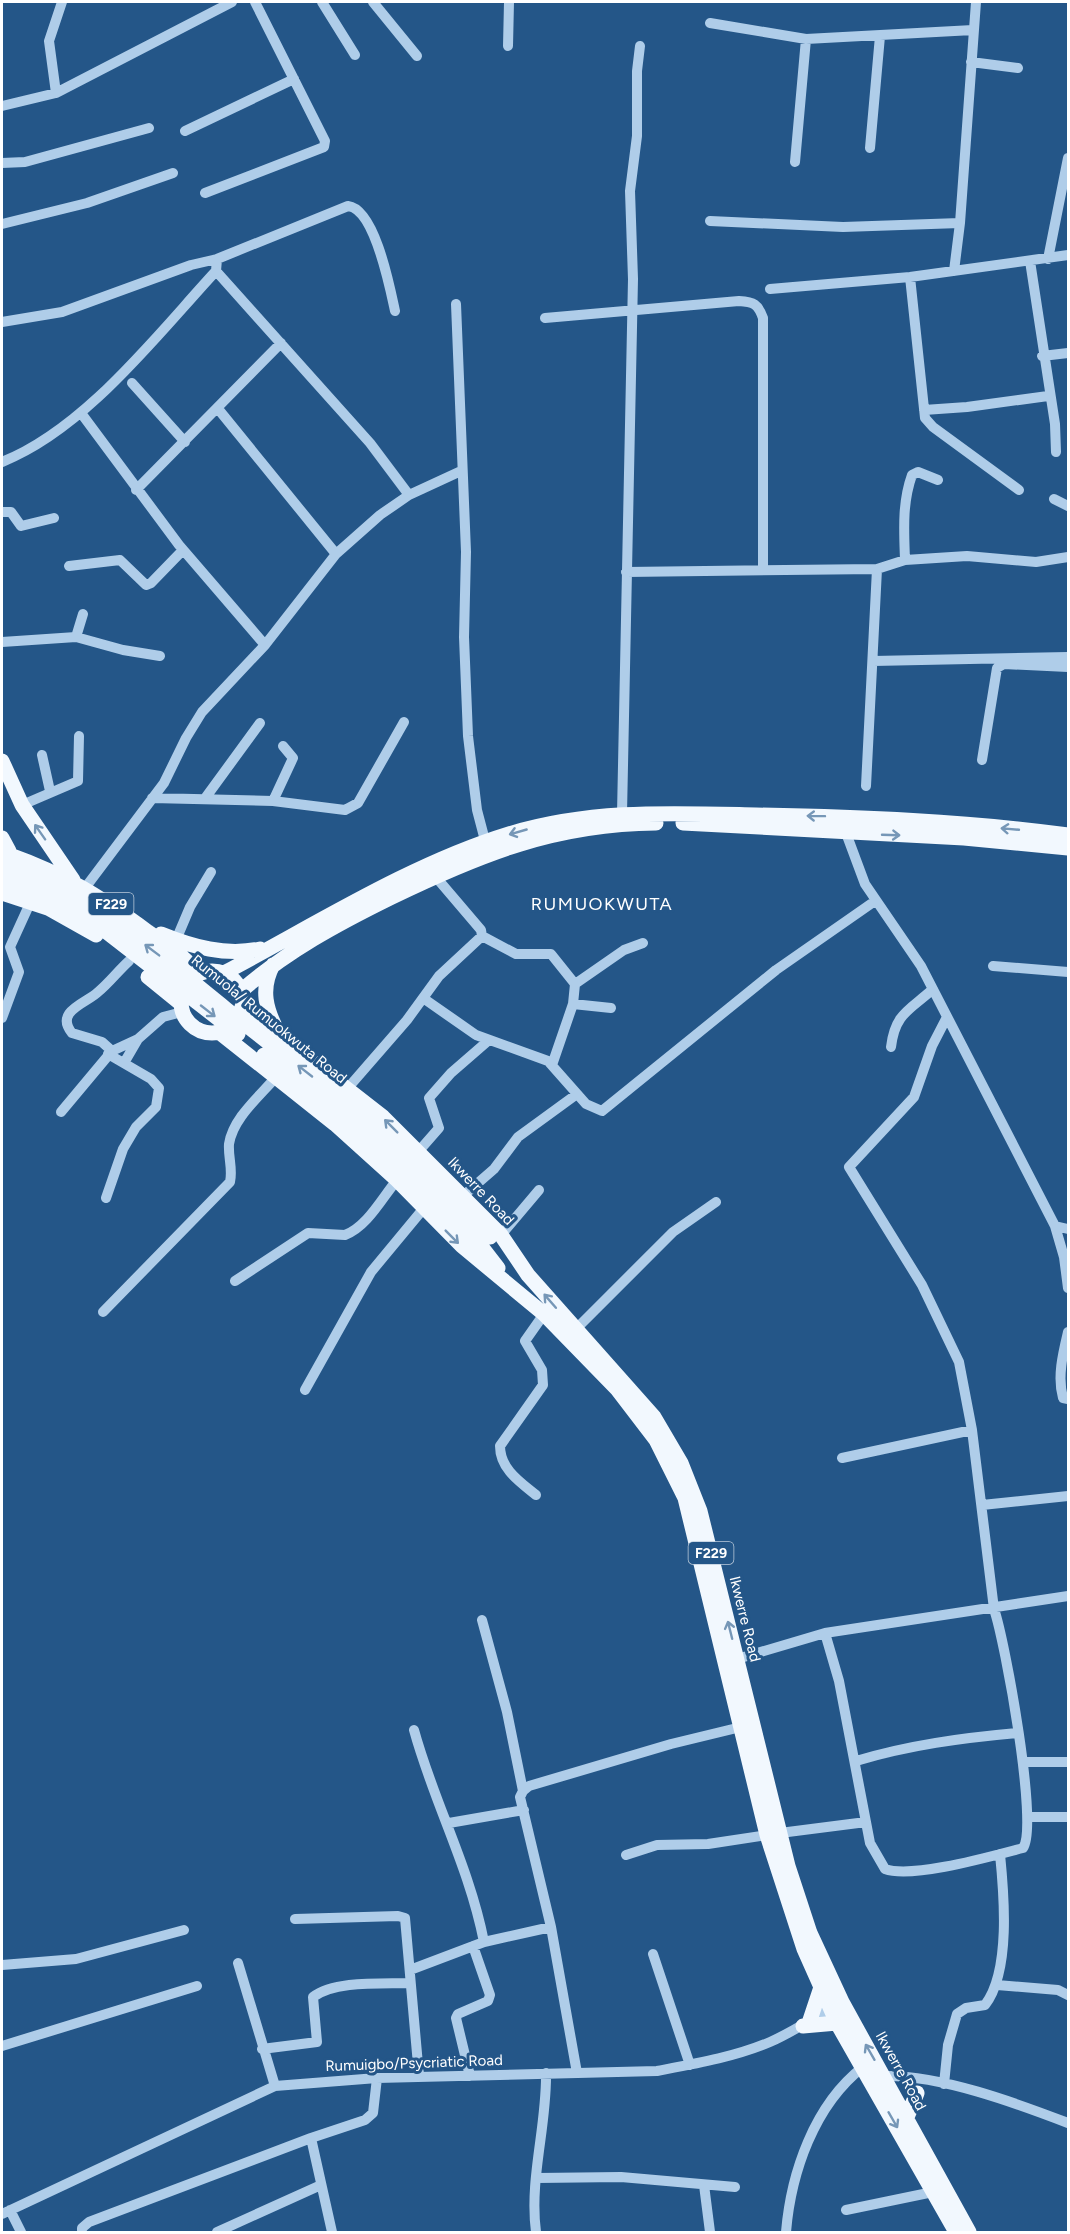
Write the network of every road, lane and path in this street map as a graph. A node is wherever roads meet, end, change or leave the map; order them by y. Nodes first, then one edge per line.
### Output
1 (62, 2) edge
2 (232, 2) edge
3 (255, 2) edge
4 (322, 2) edge
5 (373, 2) edge
6 (509, 2) edge
7 (976, 2) edge
8 (710, 23) dead end
9 (973, 30) junction
10 (880, 36) junction
11 (806, 39) junction
12 (507, 46) dead end
13 (640, 46) dead end
14 (355, 55) dead end
15 (417, 56) dead end
16 (971, 62) junction
17 (1018, 68) dead end
18 (294, 79) junction
19 (56, 93) junction
20 (2, 106) edge
21 (149, 128) dead end
22 (185, 131) dead end
23 (870, 148) dead end
24 (1068, 158) edge
25 (795, 162) dead end
26 (2, 163) edge
27 (173, 173) dead end
28 (205, 193) dead end
29 (711, 221) dead end
30 (960, 223) junction
31 (2, 224) edge
32 (1068, 255) edge
33 (1048, 259) junction
34 (1030, 261) junction
35 (217, 265) junction
36 (954, 271) junction
37 (910, 277) junction
38 (770, 289) dead end
39 (456, 304) dead end
40 (631, 309) junction
41 (395, 311) dead end
42 (545, 318) dead end
43 (2, 322) edge
44 (281, 344) junction
45 (1068, 354) edge
46 (1042, 356) junction
47 (132, 383) dead end
48 (1048, 396) junction
49 (219, 410) junction
50 (924, 410) junction
51 (81, 413) junction
52 (185, 442) junction
53 (1056, 452) dead end
54 (2, 462) edge
55 (461, 471) junction
56 (939, 480) dead end
57 (136, 490) junction
58 (1019, 490) dead end
59 (409, 495) junction
60 (1054, 499) dead end
61 (1068, 506) edge
62 (2, 512) edge
63 (54, 518) dead end
64 (183, 550) junction
65 (336, 554) junction
66 (1068, 557) edge
67 (905, 560) junction
68 (69, 566) dead end
69 (763, 569) junction
70 (877, 569) junction
71 (626, 572) junction
72 (83, 614) dead end
73 (76, 638) junction
74 (2, 642) edge
75 (265, 645) junction
76 (160, 656) dead end
77 (1068, 657) edge
78 (873, 661) junction
79 (1068, 667) edge
80 (404, 722) dead end
81 (260, 723) dead end
82 (79, 736) dead end
83 (283, 746) dead end
84 (42, 755) dead end
85 (982, 760) dead end
86 (2, 761) edge
87 (867, 786) dead end
88 (50, 791) junction
89 (206, 797) junction
90 (152, 798) junction
91 (273, 801) junction
92 (22, 805) junction
93 (622, 813) junction
94 (846, 833) junction
95 (1068, 835) edge
96 (2, 838) edge
97 (486, 847) junction
98 (1068, 848) edge
99 (6, 861) edge
100 (211, 872) dead end
101 (435, 876) junction
102 (2, 880) edge
103 (79, 884) junction
104 (2, 893) edge
105 (31, 901) junction
106 (875, 901) junction
107 (140, 926) junction
108 (482, 936) junction
109 (176, 940) junction
110 (643, 943) dead end
111 (275, 946) junction
112 (129, 961) junction
113 (275, 962) junction
114 (993, 966) dead end
115 (1068, 972) edge
116 (198, 973) junction
117 (224, 973) junction
118 (575, 984) junction
119 (933, 989) junction
120 (423, 998) junction
121 (242, 999) junction
122 (573, 1004) junction
123 (181, 1008) junction
124 (611, 1008) dead end
125 (947, 1017) junction
126 (2, 1018) edge
127 (219, 1032) junction
128 (138, 1039) junction
129 (282, 1039) junction
130 (489, 1040) junction
131 (891, 1047) dead end
132 (110, 1052) junction
133 (124, 1063) junction
134 (552, 1065) junction
135 (276, 1077) junction
136 (347, 1089) junction
137 (577, 1094) junction
138 (61, 1112) dead end
139 (418, 1152) junction
140 (397, 1180) junction
141 (539, 1190) dead end
142 (463, 1196) junction
143 (106, 1198) dead end
144 (716, 1202) dead end
145 (424, 1208) junction
146 (1055, 1226) junction
147 (1068, 1230) edge
148 (490, 1239) junction
149 (235, 1281) dead end
150 (513, 1287) junction
151 (1068, 1288) edge
152 (103, 1312) dead end
153 (544, 1314) junction
154 (576, 1329) junction
155 (1068, 1332) edge
156 (305, 1390) dead end
157 (1068, 1399) edge
158 (972, 1430) junction
159 (842, 1458) dead end
160 (536, 1495) dead end
161 (1068, 1496) edge
162 (982, 1505) junction
163 (1068, 1596) edge
164 (994, 1609) junction
165 (482, 1620) dead end
166 (825, 1633) junction
167 (737, 1659) junction
168 (741, 1727) junction
169 (414, 1730) dead end
170 (1017, 1733) junction
171 (856, 1761) junction
172 (1023, 1762) junction
173 (1068, 1762) edge
174 (523, 1791) junction
175 (524, 1810) junction
176 (1028, 1817) junction
177 (1068, 1817) edge
178 (866, 1822) junction
179 (448, 1823) junction
180 (774, 1834) junction
181 (626, 1854) dead end
182 (1000, 1854) junction
183 (296, 1919) dead end
184 (551, 1928) junction
185 (184, 1930) dead end
186 (484, 1942) junction
187 (472, 1946) junction
188 (653, 1954) dead end
189 (238, 1963) dead end
190 (2, 1965) edge
191 (410, 1971) junction
192 (410, 1983) junction
193 (997, 1985) junction
194 (197, 1986) dead end
195 (820, 1990) junction
196 (1068, 1995) edge
197 (836, 2005) junction
198 (806, 2023) junction
199 (837, 2023) junction
200 (2, 2046) edge
201 (262, 2049) junction
202 (690, 2065) junction
203 (863, 2067) junction
204 (546, 2073) junction
205 (577, 2073) junction
206 (419, 2076) junction
207 (470, 2076) junction
208 (885, 2076) junction
209 (377, 2078) junction
210 (940, 2083) junction
211 (275, 2086) junction
212 (916, 2092) junction
213 (897, 2100) junction
214 (907, 2117) junction
215 (1068, 2123) edge
216 (311, 2138) junction
217 (537, 2178) junction
218 (321, 2185) junction
219 (704, 2185) junction
220 (735, 2187) dead end
221 (933, 2192) junction
222 (846, 2210) dead end
223 (6, 2212) edge
224 (21, 2232) edge
225 (82, 2232) edge
226 (217, 2232) edge
227 (332, 2232) edge
228 (536, 2232) edge
229 (710, 2232) edge
230 (786, 2232) edge
231 (956, 2232) edge
232 (969, 2232) edge

1 - 19 street
2 - 19 street
3 - 18 street
4 - 14 street
5 - 15 street
6 - 12 street
7 - 9 street
8 - 11 street
9 - 10 street
9 - 16 street
10 - 11 street
10 - 23 street
11 - 25 street
13 - 40 street
16 - 17 street
16 - 30 street
18 - 22 street
18 - 28 street
19 - 20 street
21 - 26 street
24 - 33 street
27 - 31 street
29 - 30 street
30 - 36 street
32 - 33 street
33 - 34 street
34 - 36 street
34 - 46 street
35 - 41 street
35 - 43 street
35 - 44 street
35 - 51 street
36 - 37 street
37 - 38 street
37 - 50 street
39 - 55 street
40 - 42 street
40 - 69 street
40 - 71 street
44 - 49 street
44 - 59 street
45 - 46 street
46 - 48 street
47 - 52 street
48 - 50 street
48 - 53 street
49 - 52 street
49 - 65 street
50 - 58 street
51 - 54 street
51 - 57 street
52 - 57 street
55 - 59 street
55 - 97 street
56 - 67 street
57 - 64 street
59 - 65 street
60 - 61 street
62 - 63 street
64 - 68 street
64 - 75 street
65 - 75 street
66 - 67 street
67 - 70 street
69 - 70 street
69 - 71 street
70 - 78 street
71 - 93 street
72 - 73 street
73 - 74 street
73 - 76 street
75 - 90 street
77 - 78 street
78 - 87 street
79 - 85 street
80 - 91 street
81 - 89 street
82 - 88 street
83 - 91 street
84 - 88 street
86 - 92 main road
88 - 92 street
89 - 90 street
89 - 91 street
90 - 103 street
103 -> 92 main road
95 -> 93 main road
93 -> 97 main road
94 - 97 main road
94 -> 98 main road
94 - 106 street
96 - 99 main road
97 - 101 main road
97 - 111 main road
99 - 102 main road
99 - 103 main road, F229
148 -> 99 main road, Rumuola/ Rumuokwuta Road
100 - 109 street
101 - 108 street
101 - 113 main road
102 -> 148 main road, Rumuola/ Rumuokwuta Road
103 - 107 main road, F229
104 - 105 main road, F229
105 - 112 main road, F229
105 - 126 street
106 - 119 street
106 - 137 street
107 - 109 main road
107 - 116 main road, F229
108 - 118 street
108 - 120 street
109 - 111 main road
110 - 118 street
111 - 117 main road
112 - 123 main road, F229
112 - 132 street
113 - 121 main road
113 - 129 main road
114 - 115 street
116 - 117 main road
116 - 123 main road
117 - 121 main road
118 - 122 street
119 - 125 street
119 - 131 street
120 - 130 street
120 - 136 street
121 - 127 main road
121 - 129 main road, Ikwerre Road / F229
122 - 124 street
122 - 134 street
123 - 127 main road
123 - 128 street
125 - 146 street
125 - 158 street
127 - 135 main road, Ikwerre Road / F229
128 - 132 street
128 - 133 street
129 - 136 main road, Ikwerre Road / F229
130 - 134 street
130 - 139 street
132 - 133 street
132 - 138 street
133 - 143 street
134 - 137 street
135 - 140 main road, Ikwerre Road / F229
135 - 152 street
139 -> 136 main road, Ikwerre Road / F229
137 - 142 street
139 - 142 main road, Ikwerre Road / F229
140 - 145 main road, Ikwerre Road / F229
140 - 149 street
141 - 148 street
142 - 148 main road, Ikwerre Road / F229
144 - 154 street
145 -> 150 main road, Ikwerre Road / F229
145 - 156 street
146 - 147 street
146 - 151 street
148 - 150 main road
154 -> 148 main road, Ikwerre Road / F229
150 - 153 main road, Ikwerre Road / F229
153 - 160 street
153 - 168 main road, Ikwerre Road / F229
167 -> 154 main road, Ikwerre Road / F229
155 - 157 street
158 - 159 street
158 - 162 street
161 - 162 street
162 - 164 street
163 - 164 street
164 - 166 street
164 - 170 street
165 - 174 street
166 - 167 street
166 - 171 street
167 - 180 main road, Ikwerre Road / F229
168 - 174 street
168 - 180 main road, Ikwerre Road / F229
169 - 179 street
170 - 171 street
170 - 172 street
171 - 178 street
172 - 173 street
172 - 176 street
174 - 175 street
175 - 179 street
175 - 184 street
176 - 177 street
176 - 182 street
178 - 180 street
178 - 182 street
179 - 186 street
180 - 181 street
180 - 195 main road, Ikwerre Road / F229
180 - 197 main road, Ikwerre Road / F229
182 - 193 street
183 - 191 street
184 - 186 street
184 - 205 street
185 - 190 street
186 - 187 street
187 - 191 street
187 - 207 street
188 - 202 street
189 - 201 street
191 - 192 street
192 - 201 street
192 - 206 street
193 - 196 street
193 - 210 street
194 - 200 street
195 - 197 main road, Ikwerre Road / F229
195 - 198 main road
197 - 198 street, Rumuigbo/Psycriatic Road
197 - 199 main road, Ikwerre Road / F229
208 -> 197 main road, Ikwerre Road / F229
198 - 199 main road
198 - 202 street, Rumuigbo/Psycriatic Road
199 - 203 main road, Ikwerre Road / F229
201 - 211 street
202 - 205 street, Rumuigbo/Psycriatic Road
203 -> 221 main road, Ikwerre Road / F229
203 - 230 street
204 - 205 street, Rumuigbo/Psycriatic Road
204 - 207 street, Rumuigbo/Psycriatic Road
204 - 217 street
206 - 207 street, Rumuigbo/Psycriatic Road
206 - 209 street, Rumuigbo/Psycriatic Road
208 - 210 street
208 - 213 main road, Ikwerre Road / F229
209 - 211 street, Rumuigbo/Psycriatic Road
209 - 216 street
210 - 212 street
210 - 215 street
211 - 223 street, Rumuigbo/Psycriatic Road
212 - 213 street
212 - 214 main road
213 - 214 main road, Ikwerre Road / F229
214 - 232 main road, Ikwerre Road / F229
216 - 218 street
216 - 225 street
217 - 219 street
217 - 228 street
218 - 226 street
218 - 227 street
219 - 220 street
219 - 229 street
221 - 222 street
221 - 231 main road, Ikwerre Road / F229
223 - 224 street

